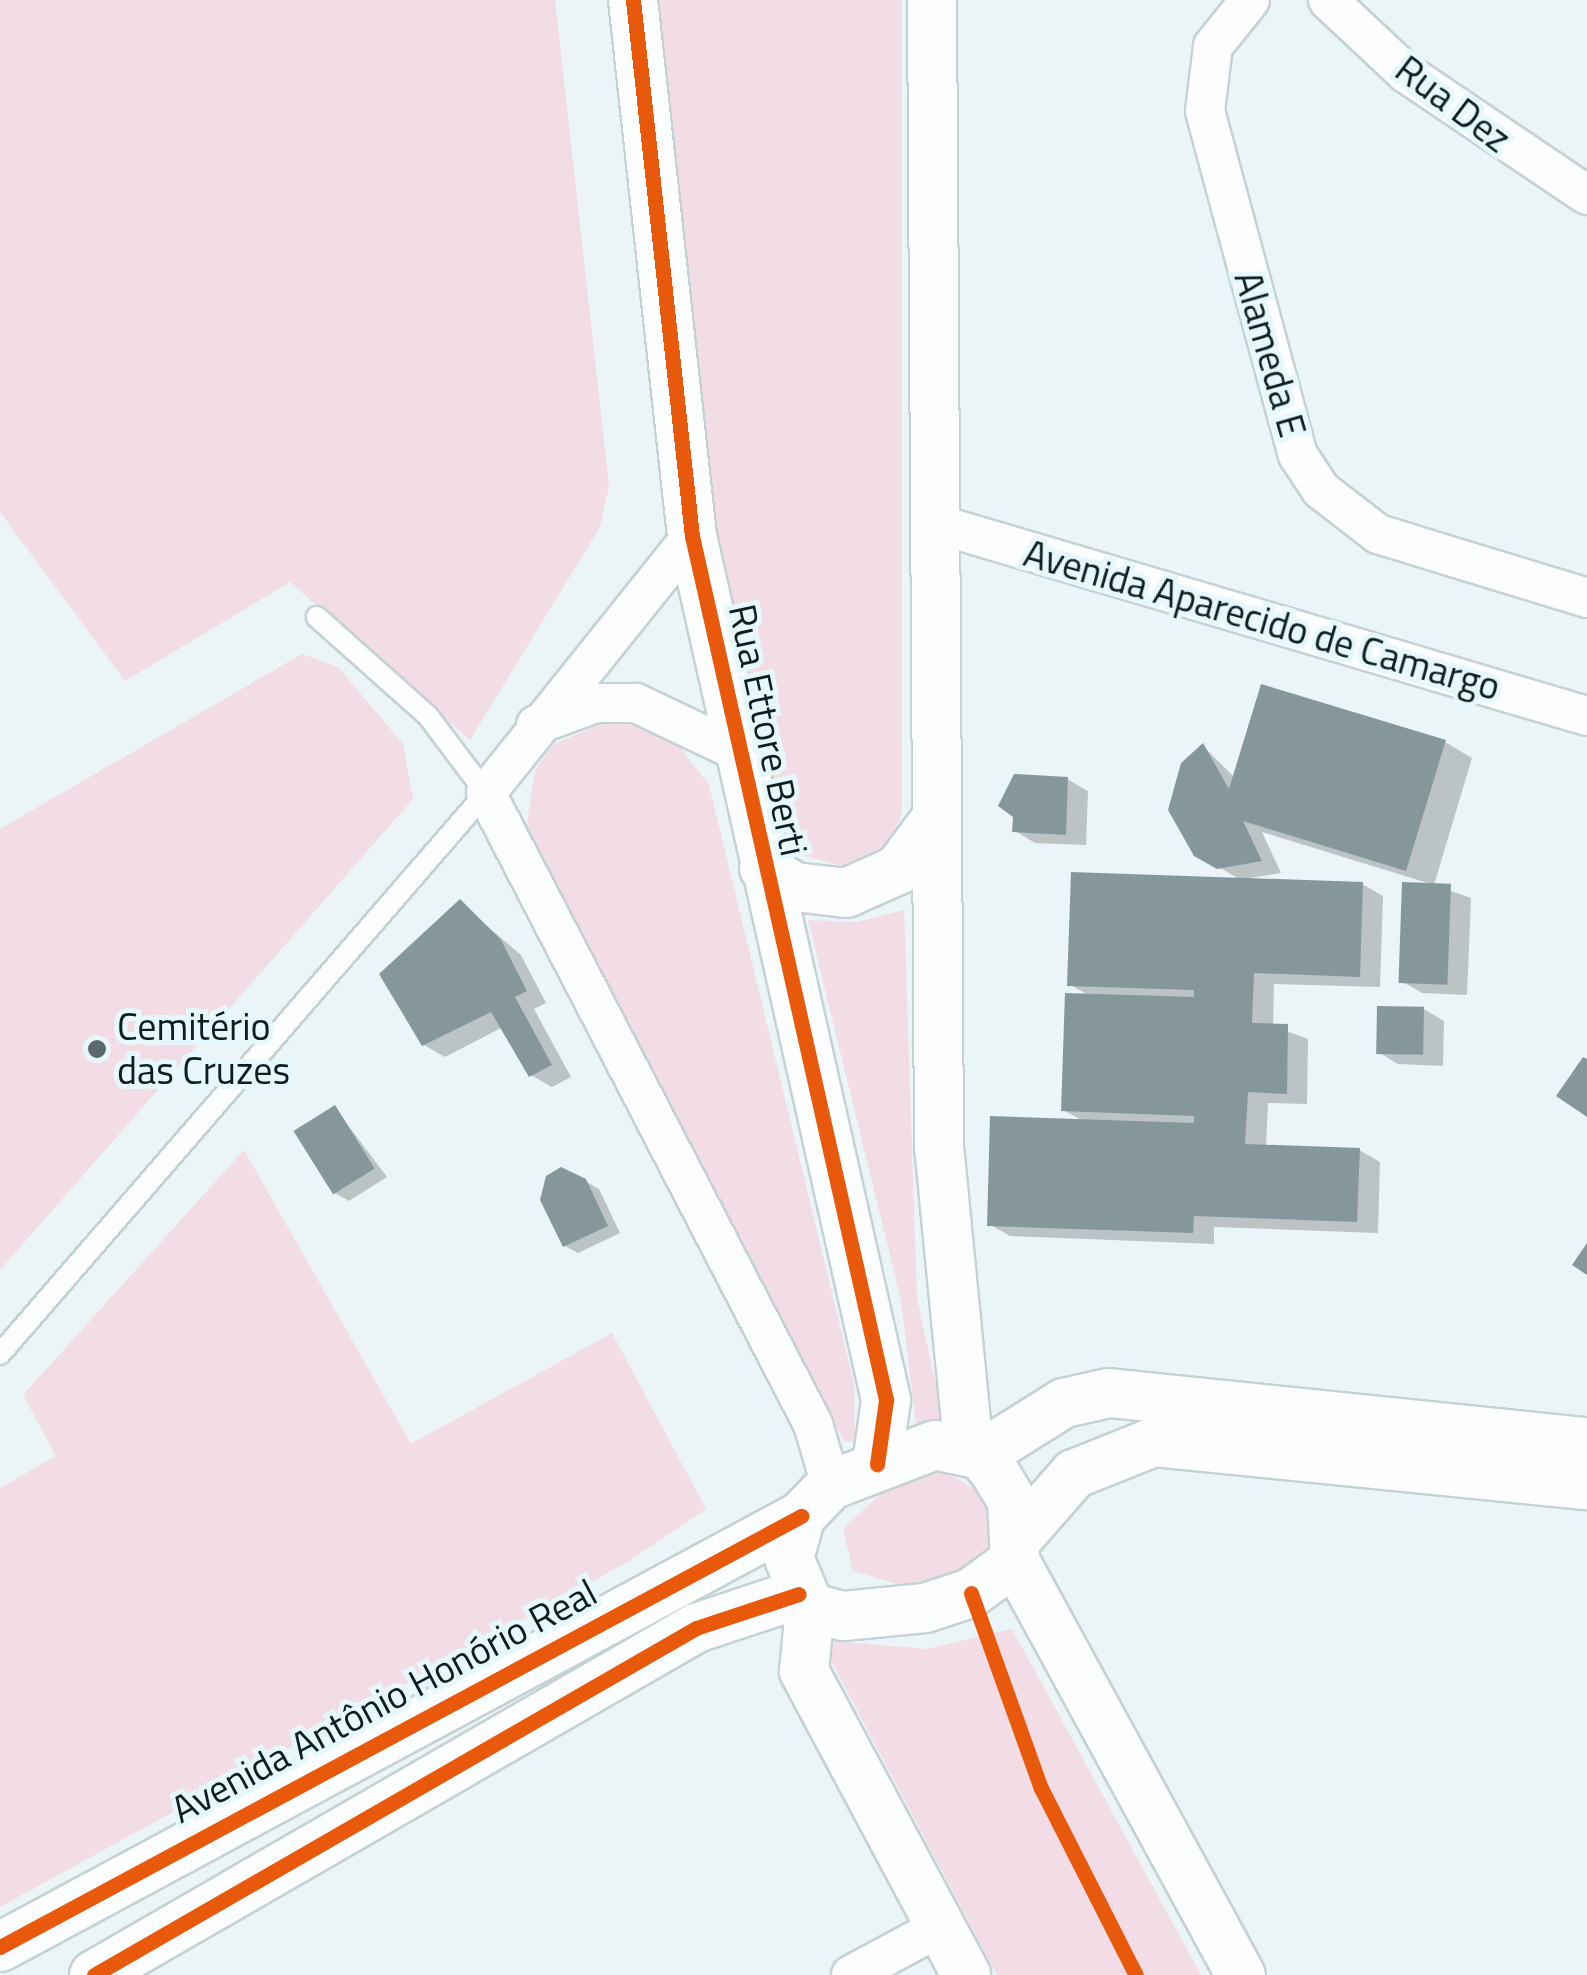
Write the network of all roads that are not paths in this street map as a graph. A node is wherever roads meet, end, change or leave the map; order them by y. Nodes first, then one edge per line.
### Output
1 (633, 0) edge
2 (932, 0) edge
3 (1250, 0) edge
4 (1328, 0) edge
5 (1587, 195) edge
6 (937, 524) junction
7 (692, 536) junction
8 (1587, 598) edge
9 (317, 616) dead end
10 (1587, 716) edge
11 (536, 725) junction
12 (739, 752) junction
13 (486, 793) junction
14 (935, 820) junction
15 (764, 868) junction
16 (0, 1354) edge
17 (1587, 1442) edge
18 (975, 1452) junction
19 (877, 1464) junction
20 (1587, 1485) edge
21 (816, 1501) junction
22 (1017, 1549) junction
23 (805, 1601) junction
24 (940, 1927) junction
25 (0, 1947) edge
26 (94, 1975) edge
27 (850, 1975) edge
28 (966, 1975) edge
29 (1241, 1975) edge

1 - 7 street, Rua Ettore Berti
2 - 6 street
3 - 8 street, Alameda E
4 - 5 street, Rua Dez
6 - 10 street, Avenida Aparecido de Camargo
6 - 14 street
7 - 11 street
7 - 12 street, Rua Ettore Berti
9 - 13 lane
11 - 12 street
11 - 13 street
12 - 15 street, Rua Ettore Berti
13 - 16 lane
13 - 21 street
14 - 15 street
14 - 18 street
15 - 19 street, Rua Ettore Berti
17 - 18 street
18 - 19 street
18 - 22 street
19 - 21 street
20 - 22 street
21 - 23 street
21 - 25 street, Avenida Antônio Honório Real
22 - 23 street
22 - 29 street
23 - 24 street
23 - 26 street
24 - 27 street
24 - 28 street

